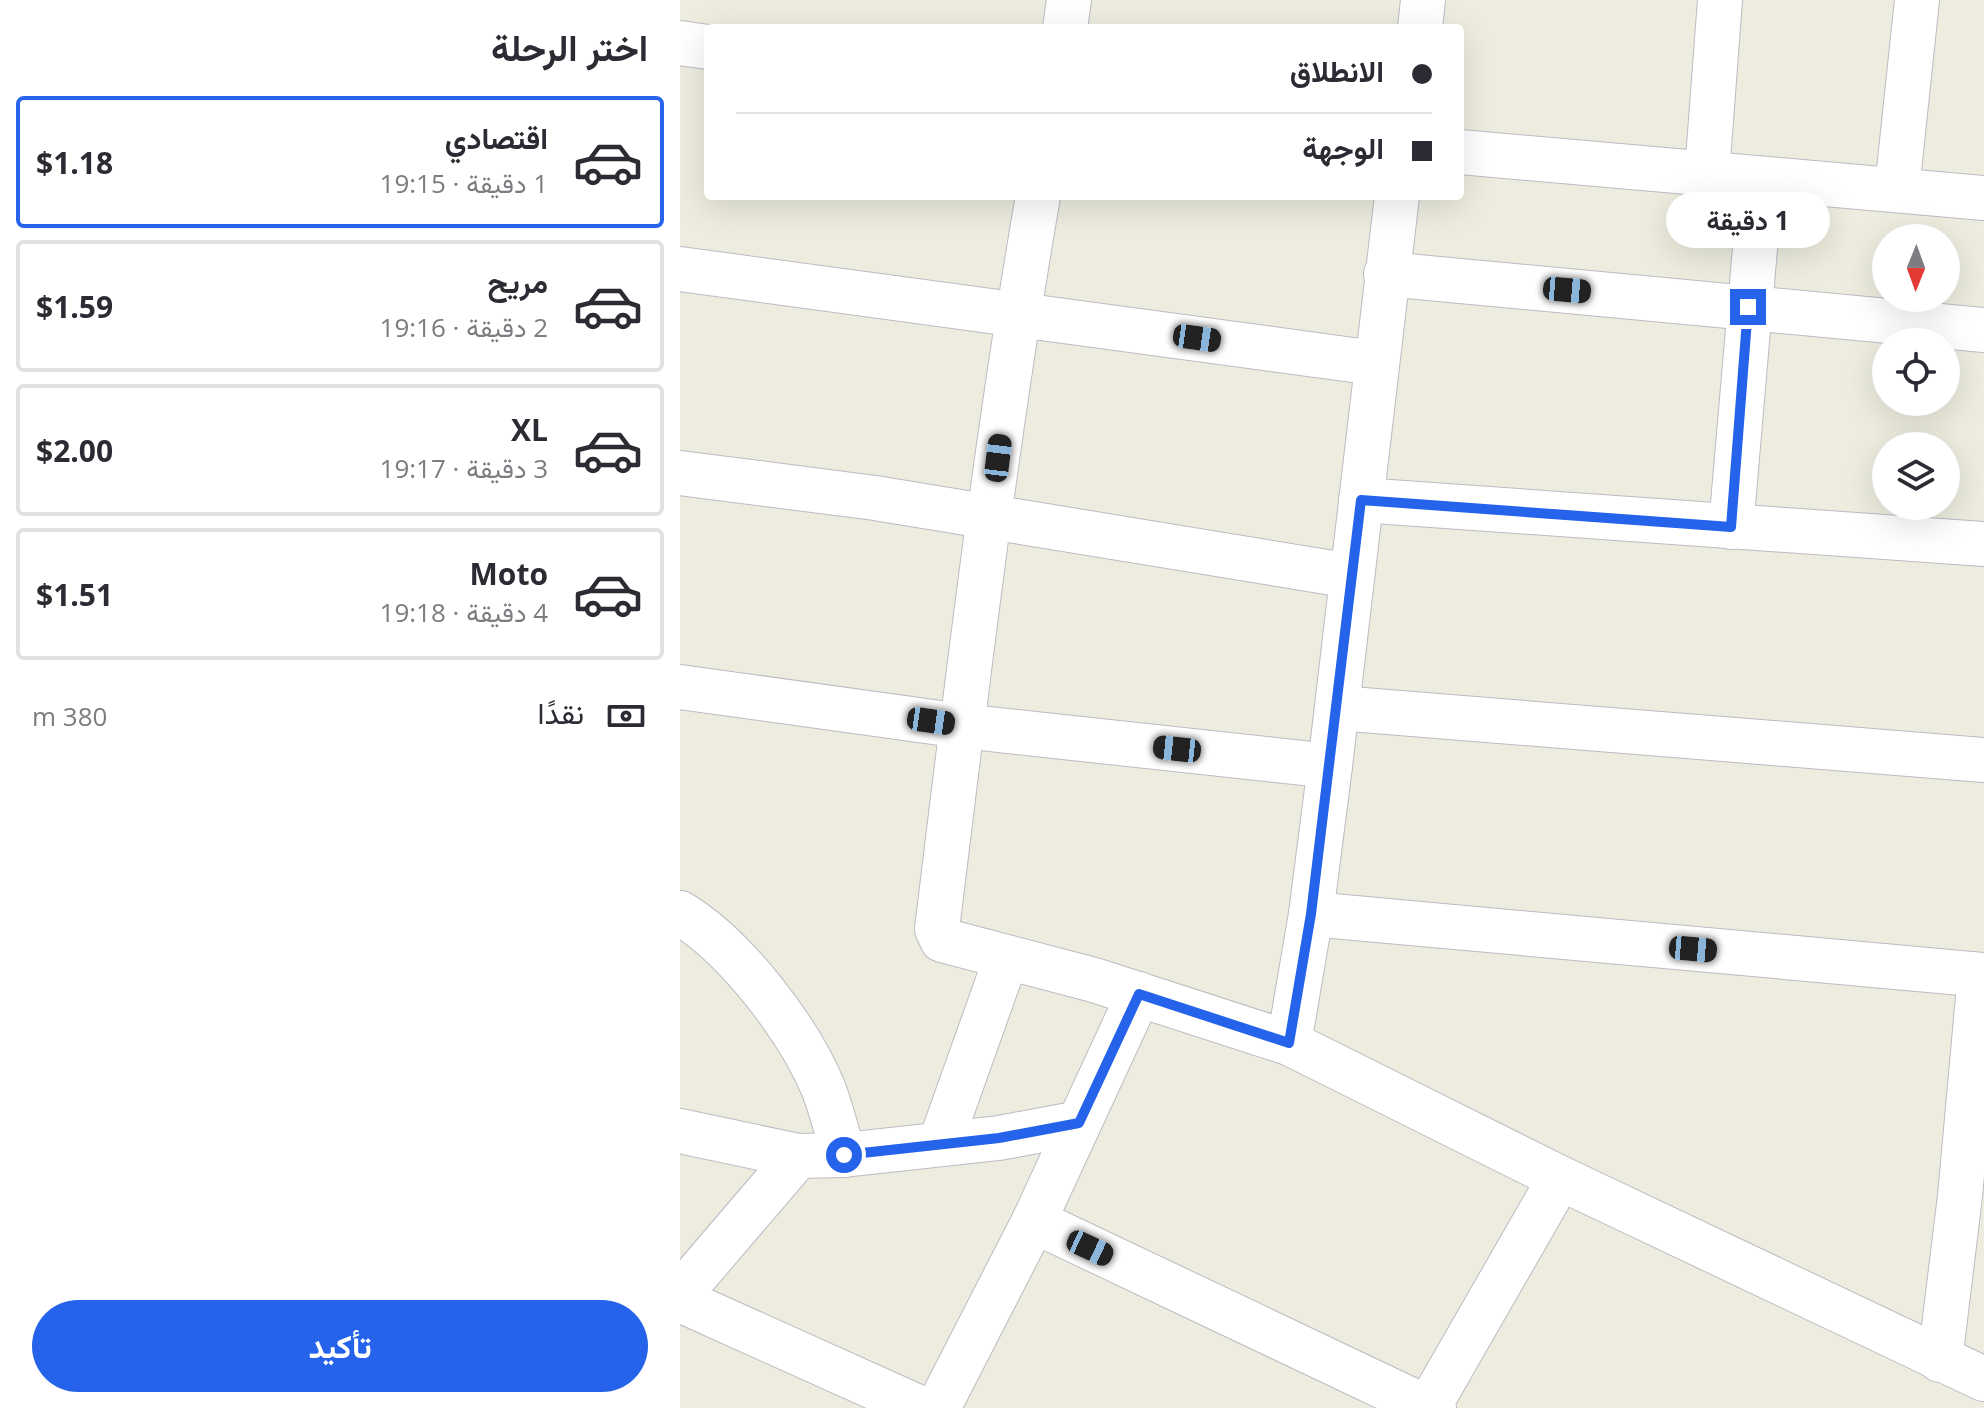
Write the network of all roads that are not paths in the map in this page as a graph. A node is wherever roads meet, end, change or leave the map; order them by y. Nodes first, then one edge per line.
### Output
1 (1069, 0) edge
2 (1423, 0) edge
3 (1720, 0) edge
4 (1917, 0) edge
5 (1066, 24) edge
6 (1420, 24) edge
7 (680, 43) edge
8 (704, 46) edge
9 (1464, 152) edge
10 (1707, 173) junction
11 (1761, 179) junction
12 (1897, 189) junction
13 (1984, 198) edge
14 (1037, 200) edge
15 (1396, 200) edge
16 (680, 269) edge
17 (1386, 274) junction
18 (1748, 307) junction
19 (1018, 312) junction
20 (1984, 330) edge
21 (1375, 363) junction
22 (680, 473) edge
23 (1361, 500) junction
24 (990, 516) junction
25 (1731, 527) junction
26 (1984, 544) edge
27 (1351, 576) junction
28 (680, 687) edge
29 (1338, 708) junction
30 (962, 726) junction
31 (1984, 760) edge
32 (1330, 766) junction
33 (680, 913) edge
34 (1311, 914) junction
35 (1006, 959) junction
36 (1982, 975) edge
37 (1139, 994) junction
38 (1289, 1043) junction
39 (1079, 1123) junction
40 (680, 1131) edge
41 (940, 1144) junction
42 (844, 1155) junction
43 (798, 1156) junction
44 (1560, 1178) junction
45 (1972, 1197) edge
46 (1034, 1221) junction
47 (680, 1297) edge
48 (1940, 1360) junction
49 (1984, 1379) edge
50 (1430, 1407) edge
51 (920, 1408) edge
52 (938, 1408) edge

1 - 5 street
2 - 6 street
3 - 10 street
4 - 12 street
7 - 8 street
9 - 10 street
10 - 11 street
11 - 12 street
11 - 18 street
12 - 13 street
14 - 19 street
15 - 17 street
16 - 19 street
17 - 18 street
17 - 21 street
18 - 20 street
18 - 25 street
19 - 21 street
19 - 24 street
21 - 23 street
22 - 24 street
23 - 25 street
23 - 27 street
24 - 27 street
24 - 30 street
25 - 26 street
27 - 29 street
28 - 30 street
29 - 31 street
29 - 32 street
30 - 32 street
30 - 35 street
32 - 34 street
33 - 42 street
34 - 36 street
34 - 38 street
35 - 37 street
35 - 41 street
36 - 45 street
37 - 38 street
37 - 39 street
38 - 44 street
39 - 41 street
39 - 46 street
40 - 43 street
41 - 42 street
42 - 43 street
43 - 47 street
44 - 48 street
44 - 50 street
45 - 48 street
46 - 50 street
46 - 52 street
47 - 51 street
48 - 49 street

